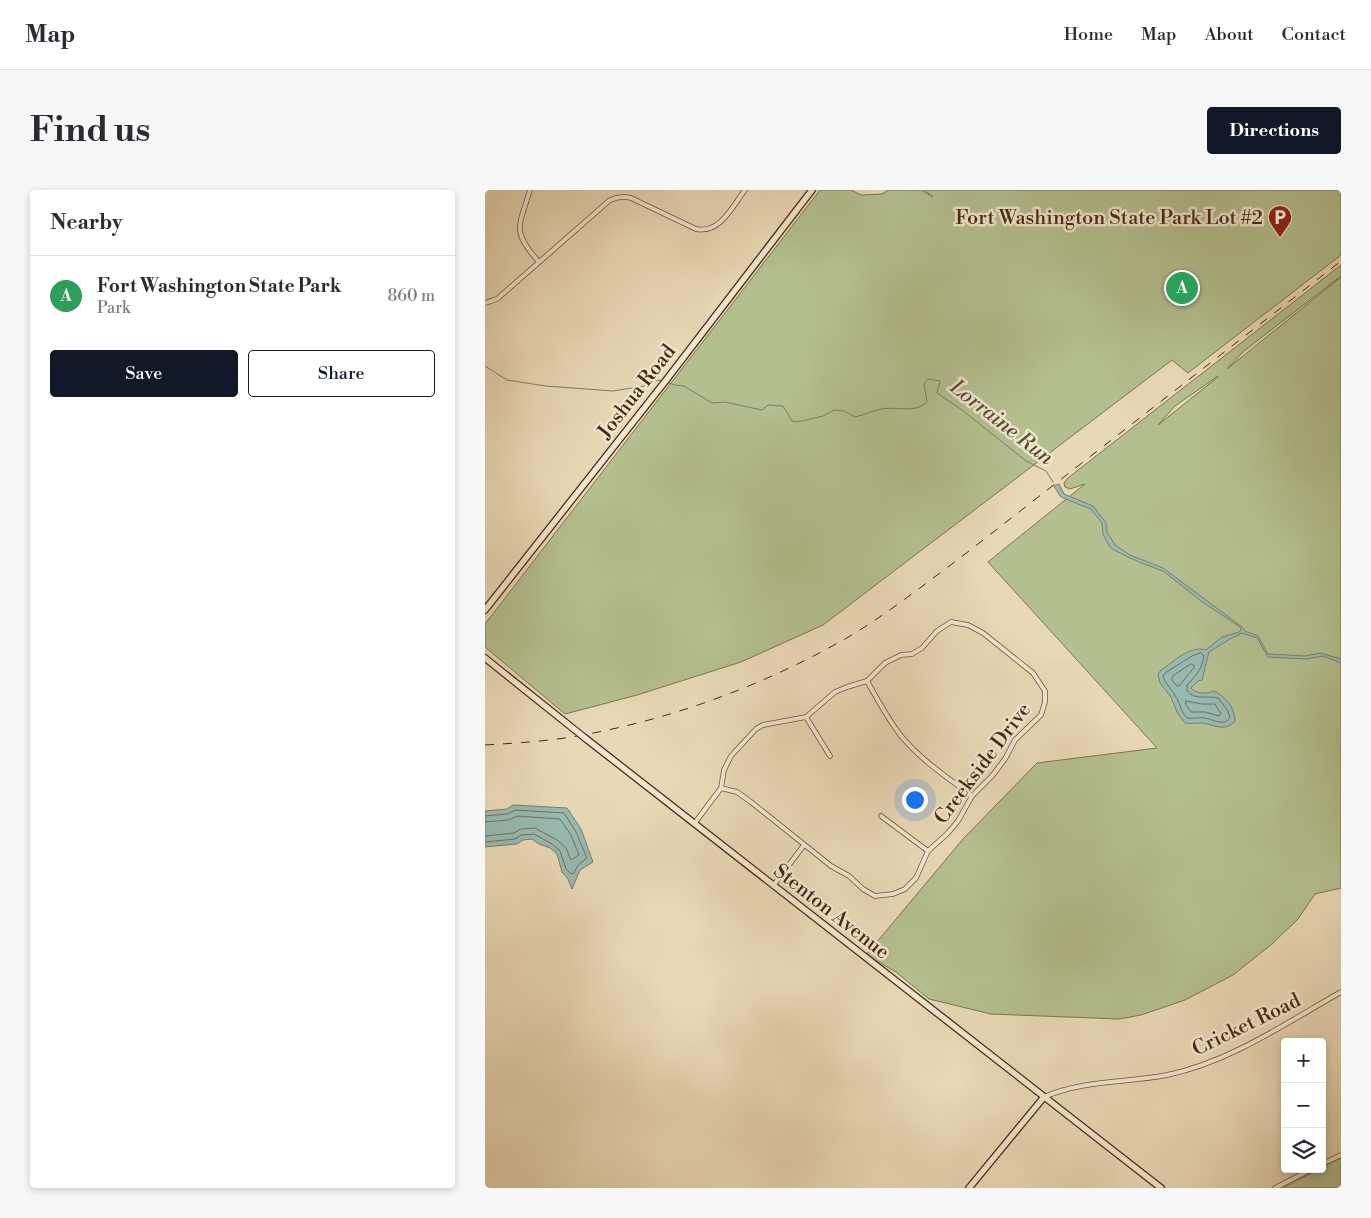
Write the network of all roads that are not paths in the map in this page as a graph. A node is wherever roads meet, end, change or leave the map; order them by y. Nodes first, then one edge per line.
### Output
1 (530, 190) edge
2 (626, 190) edge
3 (745, 190) edge
4 (812, 190) edge
5 (625, 197) junction
6 (539, 262) junction
7 (485, 303) edge
8 (485, 610) edge
9 (485, 658) edge
10 (867, 681) junction
11 (806, 717) junction
12 (830, 756) dead end
13 (721, 788) junction
14 (972, 796) junction
15 (881, 816) dead end
16 (694, 824) junction
17 (805, 845) junction
18 (928, 851) junction
19 (773, 886) junction
20 (1341, 992) edge
21 (1044, 1096) junction
22 (1341, 1154) edge
23 (1326, 1162) edge
24 (1304, 1173) edge
25 (969, 1188) edge
26 (1161, 1188) edge
27 (1275, 1188) edge

1 - 6 street
2 - 5 street
3 - 5 street
4 - 8 main road, Joshua Road
5 - 6 street
6 - 7 street
9 - 16 main road, Stenton Avenue, bridge
10 - 11 street, Creekside Drive
10 - 14 street
10 - 14 street, Creekside Drive
11 - 12 street
11 - 13 street
13 - 16 street
13 - 17 street, Creekside Drive
14 - 18 street, Creekside Drive
15 - 18 street
16 - 19 main road, Stenton Avenue
17 - 18 street, Creekside Drive
17 - 19 street
19 - 21 main road, Stenton Avenue
20 - 21 street, Cricket Road
21 - 25 main road
21 - 26 main road, Stenton Avenue
22 - 23 street
24 - 27 street

